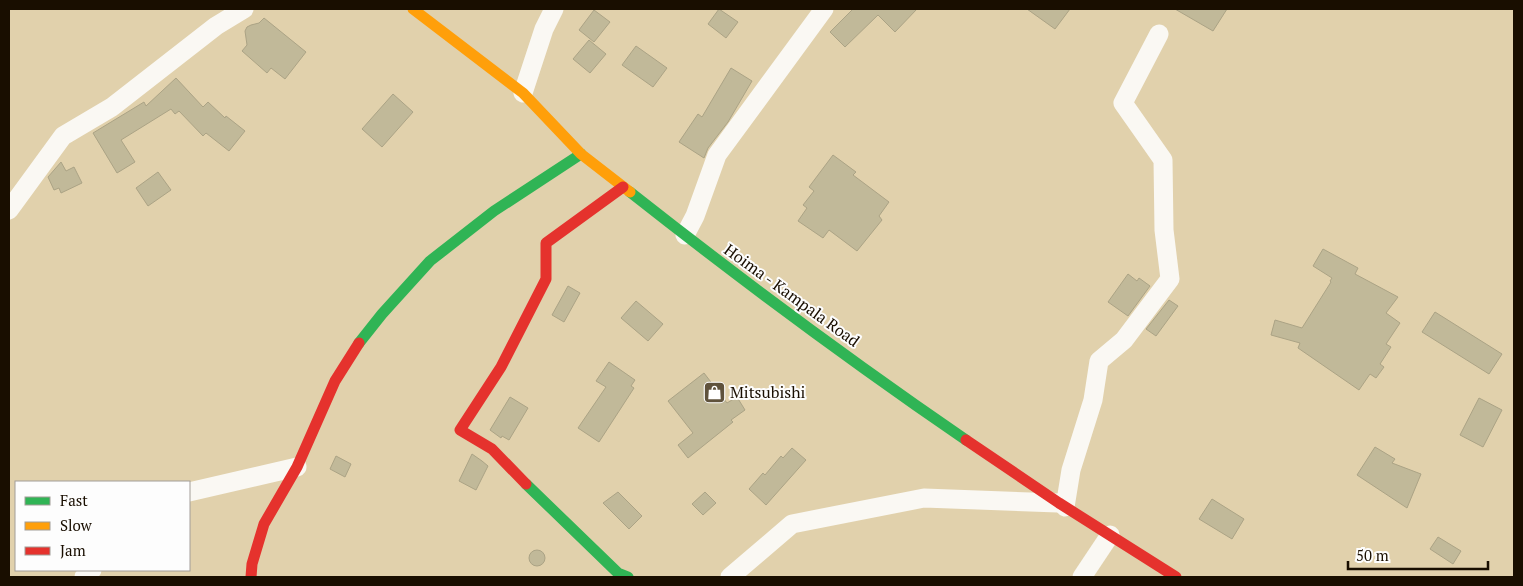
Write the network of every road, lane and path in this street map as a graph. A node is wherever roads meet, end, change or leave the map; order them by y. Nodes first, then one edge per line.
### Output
1 (244, 9) edge
2 (413, 9) edge
3 (554, 9) edge
4 (824, 9) edge
5 (1159, 34) dead end
6 (523, 93) junction
7 (581, 154) junction
8 (623, 187) junction
9 (9, 210) edge
10 (685, 235) junction
11 (297, 467) junction
12 (190, 492) edge
13 (1062, 505) junction
14 (1110, 535) junction
15 (251, 577) edge
16 (628, 577) edge
17 (730, 577) edge
18 (1082, 577) edge
19 (1176, 577) edge

1 - 9 street
2 - 6 street, Hoima - Kampala Road
3 - 6 street
4 - 10 street
5 - 13 street
6 - 7 street, Hoima - Kampala Road
7 - 8 street, Hoima - Kampala Road
7 - 11 street
8 - 10 street, Hoima - Kampala Road
8 - 16 street
10 - 13 street, Hoima - Kampala Road
11 - 12 street
11 - 15 street
13 - 14 street, Hoima - Kampala Road
13 - 17 street
14 - 18 street
14 - 19 street, Hoima - Kampala Road

